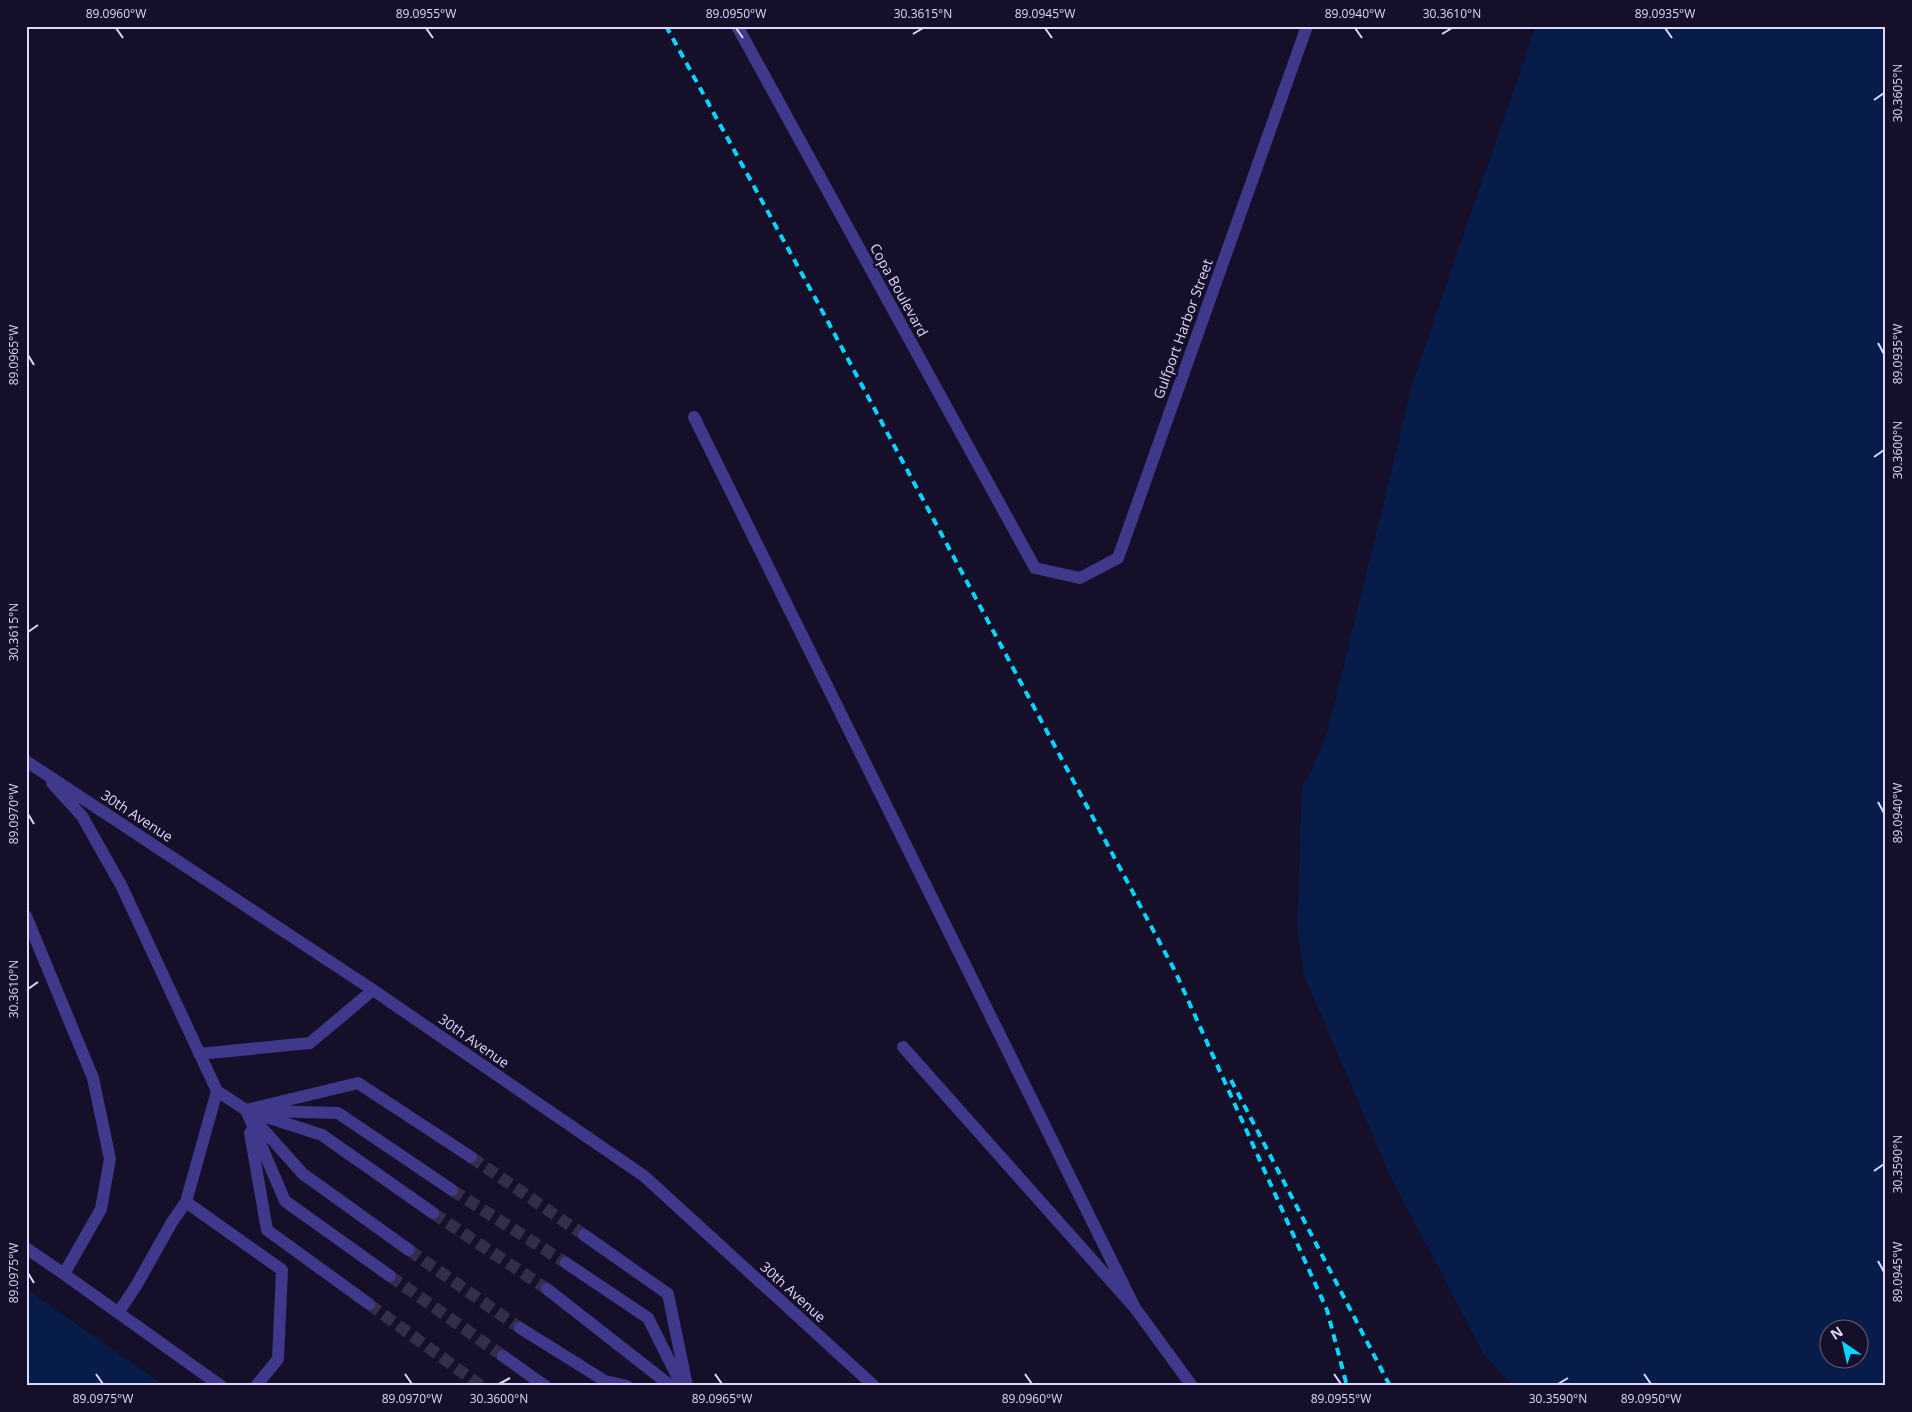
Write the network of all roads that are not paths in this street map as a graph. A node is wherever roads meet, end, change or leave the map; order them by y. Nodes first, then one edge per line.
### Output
1 (736, 26) edge
2 (1307, 26) edge
3 (694, 417) dead end
4 (1035, 568) joint
5 (26, 761) edge
6 (38, 768) junction
7 (26, 916) edge
8 (373, 990) junction
9 (903, 1047) dead end
10 (199, 1054) junction
11 (217, 1091) junction
12 (246, 1110) junction
13 (470, 1157) tunnel mouth
14 (452, 1190) tunnel mouth
15 (186, 1202) junction
16 (433, 1214) tunnel mouth
17 (584, 1236) tunnel mouth
18 (26, 1248) edge
19 (409, 1250) tunnel mouth
20 (566, 1263) tunnel mouth
21 (64, 1274) junction
22 (390, 1276) tunnel mouth
23 (547, 1289) tunnel mouth
24 (370, 1304) tunnel mouth
25 (1135, 1308) junction
26 (118, 1313) junction
27 (520, 1328) tunnel mouth
28 (503, 1356) tunnel mouth
29 (221, 1386) edge
30 (256, 1386) edge
31 (545, 1386) edge
32 (627, 1386) edge
33 (671, 1386) edge
34 (682, 1386) edge
35 (686, 1386) edge
36 (874, 1386) edge
37 (1192, 1386) edge

1 - 4 street, Copa Boulevard
2 - 4 street, Gulfport Harbor Street
3 - 25 street
5 - 6 street, 30th Avenue
6 - 8 street, 30th Avenue
6 - 10 street
7 - 21 street
8 - 10 street
8 - 36 street, 30th Avenue
9 - 25 street
10 - 11 street
11 - 12 street
11 - 15 street
12 - 13 street
12 - 14 street
12 - 16 street
12 - 19 street
12 - 22 street
12 - 24 street
15 - 26 street
15 - 30 street
17 - 35 street
18 - 21 street
20 - 34 street
21 - 26 street
23 - 33 street
25 - 37 street
26 - 29 street
27 - 32 street
28 - 31 street

